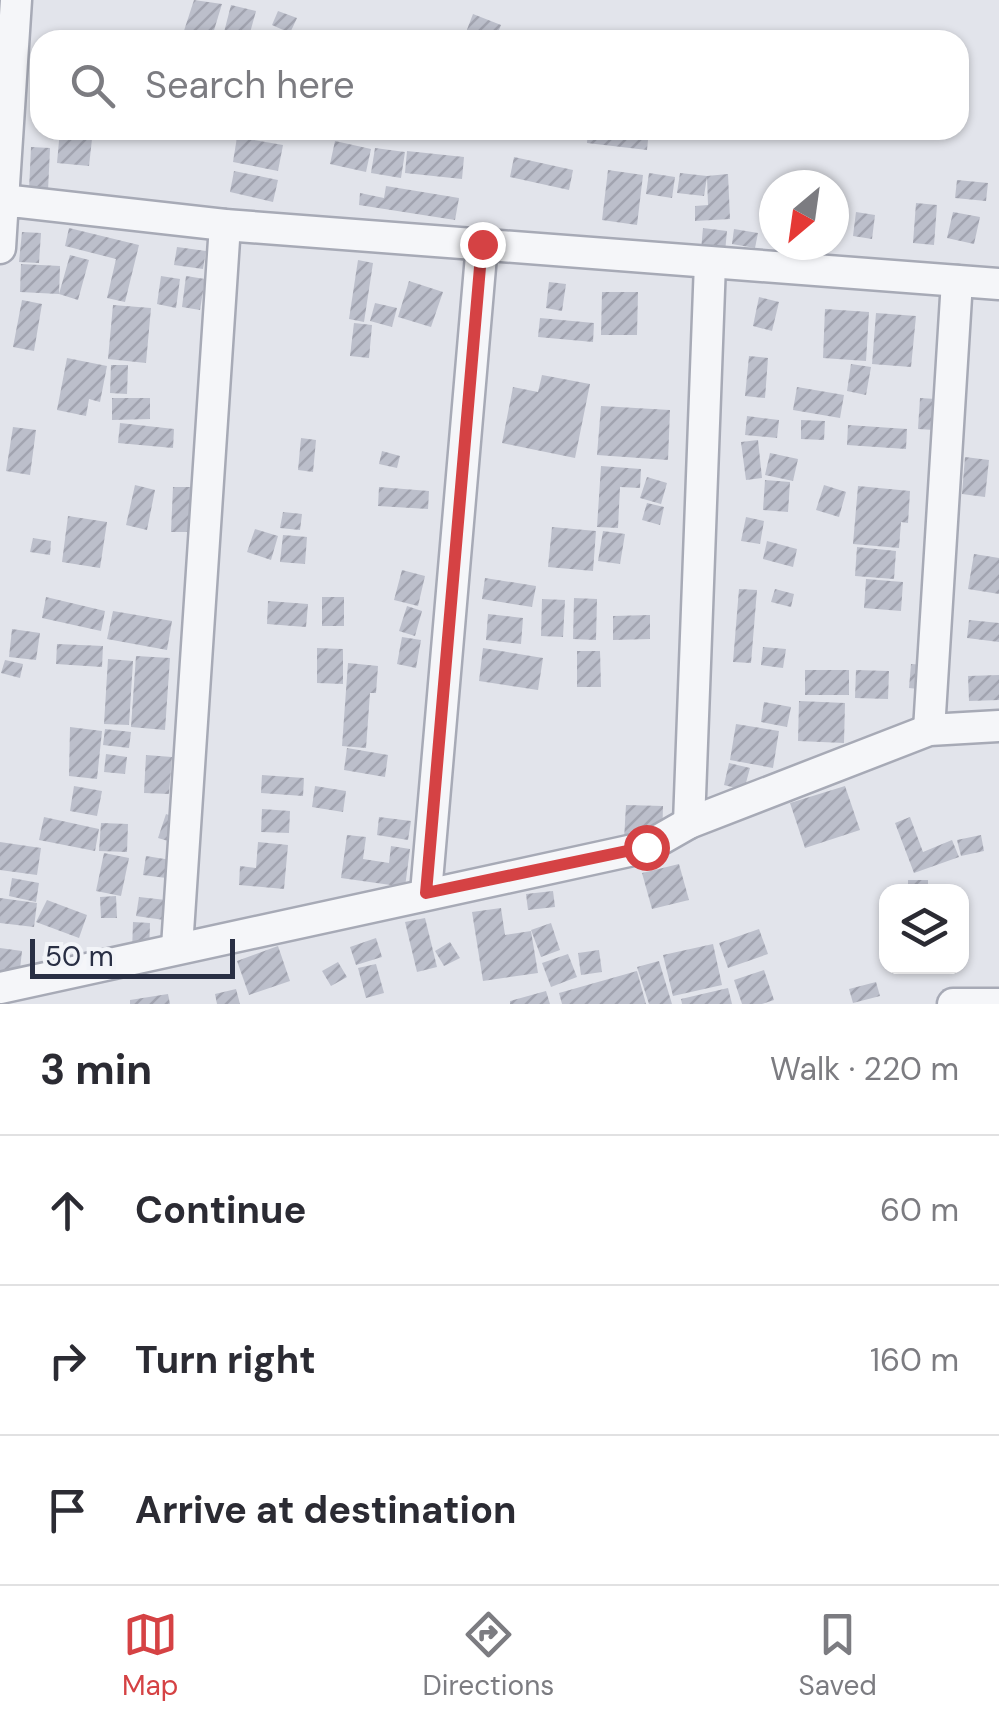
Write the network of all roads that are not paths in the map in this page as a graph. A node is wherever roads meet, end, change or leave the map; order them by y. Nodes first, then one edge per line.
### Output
1 (16, 0) edge
2 (1, 200) edge
3 (225, 224) junction
4 (482, 244) junction
5 (0, 248) edge
6 (710, 263) junction
7 (957, 280) junction
8 (999, 284) edge
9 (999, 726) edge
10 (929, 730) junction
11 (689, 823) junction
12 (426, 893) junction
13 (176, 948) junction
14 (0, 988) edge
15 (953, 1004) edge
16 (999, 1004) edge

1 - 2 street
2 - 3 street
2 - 5 street
3 - 4 street
3 - 13 street
4 - 6 street
4 - 12 street
6 - 7 street
6 - 11 street
7 - 8 street
7 - 10 street
9 - 10 street
10 - 11 street
11 - 12 street
12 - 13 street
13 - 14 street
15 - 16 street

